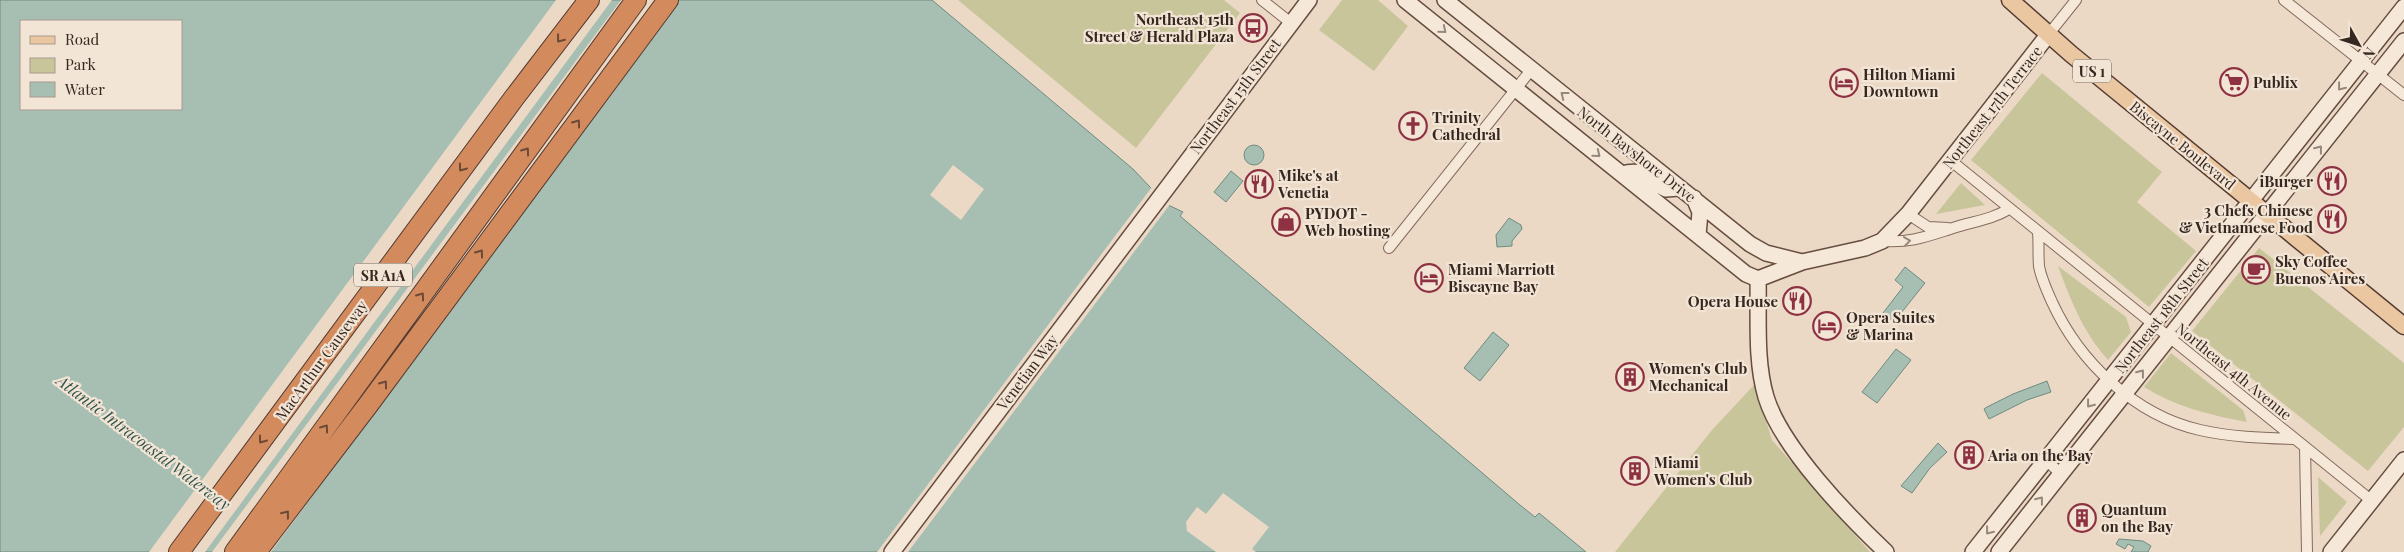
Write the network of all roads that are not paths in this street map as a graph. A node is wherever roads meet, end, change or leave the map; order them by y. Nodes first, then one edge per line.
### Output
1 (589, 0) edge
2 (636, 0) edge
3 (668, 0) edge
4 (1262, 0) edge
5 (1309, 0) edge
6 (1320, 0) edge
7 (1405, 0) edge
8 (1444, 0) edge
9 (2010, 0) edge
10 (2076, 0) edge
11 (2284, 0) edge
12 (2404, 7) edge
13 (1291, 23) junction
14 (2048, 35) junction
15 (2404, 41) edge
16 (2361, 61) junction
17 (1531, 70) junction
18 (2378, 74) junction
19 (1516, 89) junction
20 (2404, 95) edge
21 (1950, 160) junction
22 (1622, 174) junction
23 (1679, 188) junction
24 (1162, 193) joint
25 (1694, 198) junction
26 (2251, 201) junction
27 (2010, 209) junction
28 (1908, 214) junction
29 (2266, 214) junction
30 (1951, 228) junction
31 (2038, 232) junction
32 (1698, 235) junction
33 (1882, 241) junction
34 (1750, 244) junction
35 (1389, 248) dead end
36 (1715, 249) junction
37 (1802, 262) junction
38 (1758, 279) junction
39 (2153, 325) junction
40 (2404, 326) edge
41 (2169, 338) junction
42 (2109, 380) junction
43 (2125, 393) junction
44 (2294, 438) junction
45 (2305, 447) junction
46 (2046, 460) junction
47 (2404, 460) edge
48 (2061, 474) junction
49 (2372, 501) junction
50 (179, 552) edge
51 (235, 552) edge
52 (256, 552) edge
53 (892, 552) edge
54 (1886, 552) edge
55 (1973, 552) edge
56 (1999, 552) edge
57 (2307, 552) edge
58 (2331, 552) edge

1 -> 50 highway, MacArthur Causeway / SR A1A
51 -> 2 highway, SR A1A
52 -> 3 highway
4 - 13 street
5 - 13 street, Northeast 15th Street
6 - 13 street
7 -> 19 street, North Bayshore Drive
8 - 17 street, North Bayshore Drive
9 - 14 main road, Biscayne Boulevard / US 1
10 - 14 street, Northeast 17th Terrace
11 - 16 street
12 - 16 street, Northeast 18th Street
13 - 24 street, Northeast 15th Street
14 - 21 street, Northeast 17th Terrace
14 - 26 main road, Biscayne Boulevard / US 1
15 - 18 street, Northeast 18th Street
16 - 18 street
16 -> 26 street, Northeast 18th Street
17 - 19 street
23 -> 17 street, North Bayshore Drive
18 - 20 street
29 -> 18 street, Northeast 18th Street
19 -> 22 street, North Bayshore Drive
19 - 35 street
21 - 27 street, Northeast 4th Avenue
21 - 28 street, Northeast 17th Terrace
22 - 23 street
22 - 32 street, North Bayshore Drive
23 - 25 street, North Bayshore Drive
24 - 53 street, Venetian Way
25 - 32 street
25 - 34 street, North Bayshore Drive
26 - 29 main road, Biscayne Boulevard / US 1
26 - 39 street, Northeast 18th Street
27 - 30 street, Northeast 17th Terrace
27 - 31 street, Northeast 4th Avenue
28 - 30 street, Northeast 17th Terrace
28 - 33 street, Northeast 17th Terrace
29 - 40 main road, Biscayne Boulevard / US 1
29 - 41 street, Northeast 18th Street
33 -> 30 street, Northeast 17th Terrace
31 - 39 street, Northeast 4th Avenue
31 - 42 street, Northeast 4th Avenue
32 - 36 street, North Bayshore Drive
33 - 37 street, Northeast 17th Terrace
34 - 36 street
34 - 37 street, North Bayshore Drive
36 - 38 street, North Bayshore Drive
37 - 38 street
38 - 54 street
39 - 41 street, Northeast 4th Avenue
39 - 42 street, Northeast 18th Street
43 -> 41 street, Northeast 18th Street
41 - 44 street, Northeast 4th Avenue
42 - 43 street, Northeast 4th Avenue
42 -> 46 street, Northeast 18th Street
43 - 44 street, Northeast 4th Avenue
43 - 48 street, Northeast 18th Street
44 - 45 street, Northeast 4th Avenue
45 - 49 street, Northeast 4th Avenue
45 - 57 street
46 - 48 street
46 -> 55 street, Northeast 18th Street
47 - 49 street
56 -> 48 street, Northeast 18th Street
49 - 58 street

